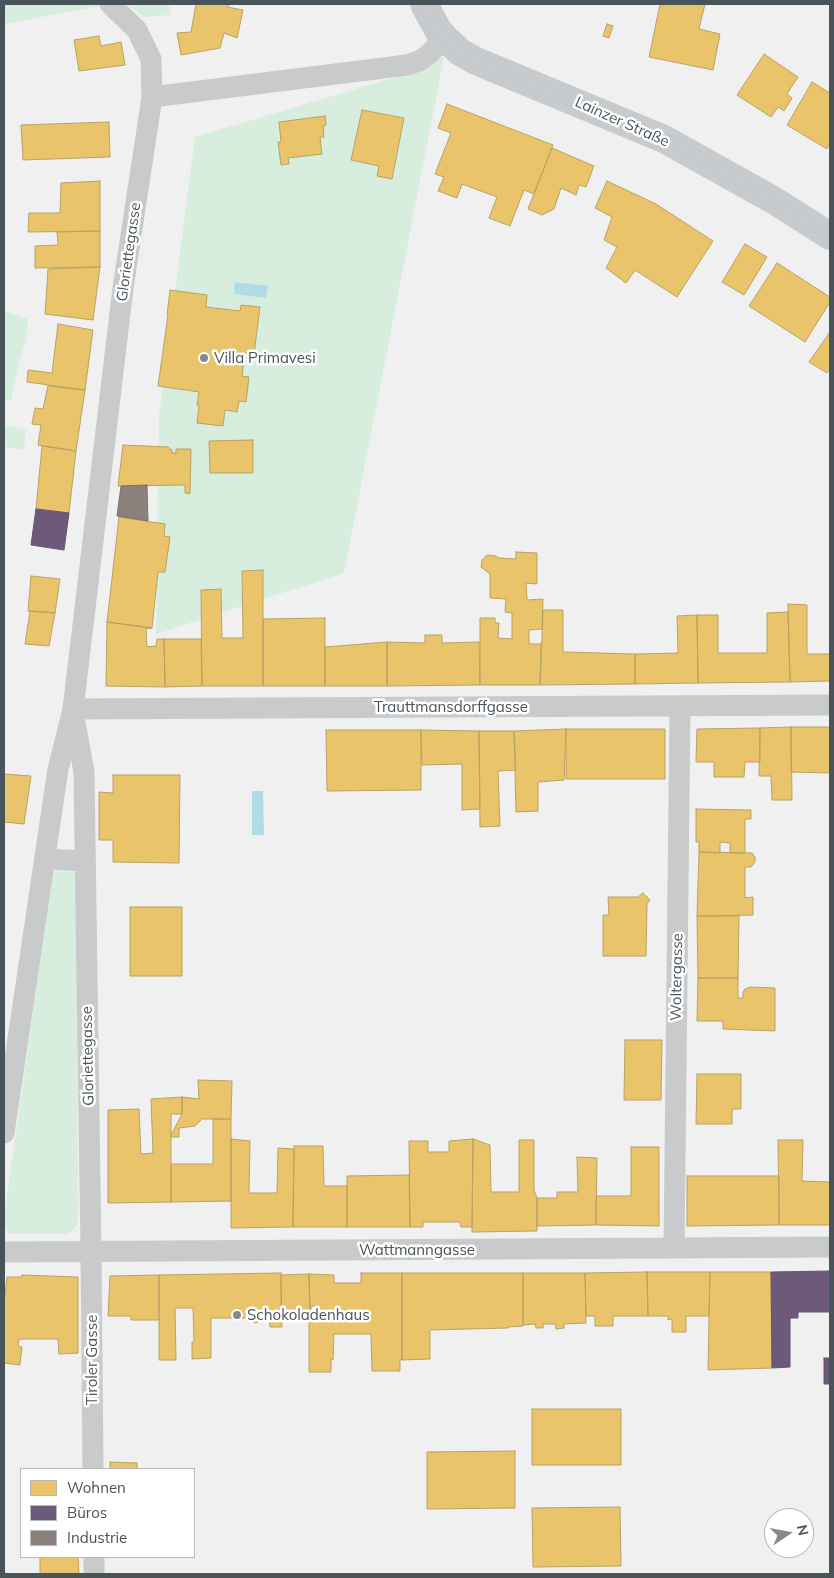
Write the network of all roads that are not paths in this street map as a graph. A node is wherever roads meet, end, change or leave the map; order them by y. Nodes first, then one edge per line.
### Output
1 (110, 4) edge
2 (424, 4) edge
3 (445, 38) junction
4 (152, 97) junction
5 (830, 236) edge
6 (830, 705) edge
7 (680, 706) junction
8 (73, 709) junction
9 (45, 859) junction
10 (85, 861) junction
11 (4, 1133) edge
12 (830, 1247) edge
13 (674, 1248) junction
14 (4, 1252) edge
15 (91, 1252) junction
16 (93, 1468) edge
17 (94, 1558) edge
18 (94, 1574) edge

1 - 4 street, Gloriettegasse
2 - 3 main road, Lainzer Straße
3 - 4 street
3 - 5 main road, Lainzer Straße
4 - 8 street, Gloriettegasse
6 - 7 street, Trauttmansdorffgasse
7 - 8 street, Trauttmansdorffgasse
7 - 13 street, Woltergasse
8 - 9 street, Gloriettegasse
8 - 10 street, Gloriettegasse
9 - 10 street
9 - 11 street, Gloriettegasse
10 - 15 street, Gloriettegasse
12 - 13 street, Wattmanngasse
13 - 15 street, Wattmanngasse
14 - 15 street, Wattmanngasse
15 - 16 street, Tiroler Gasse
17 - 18 street

